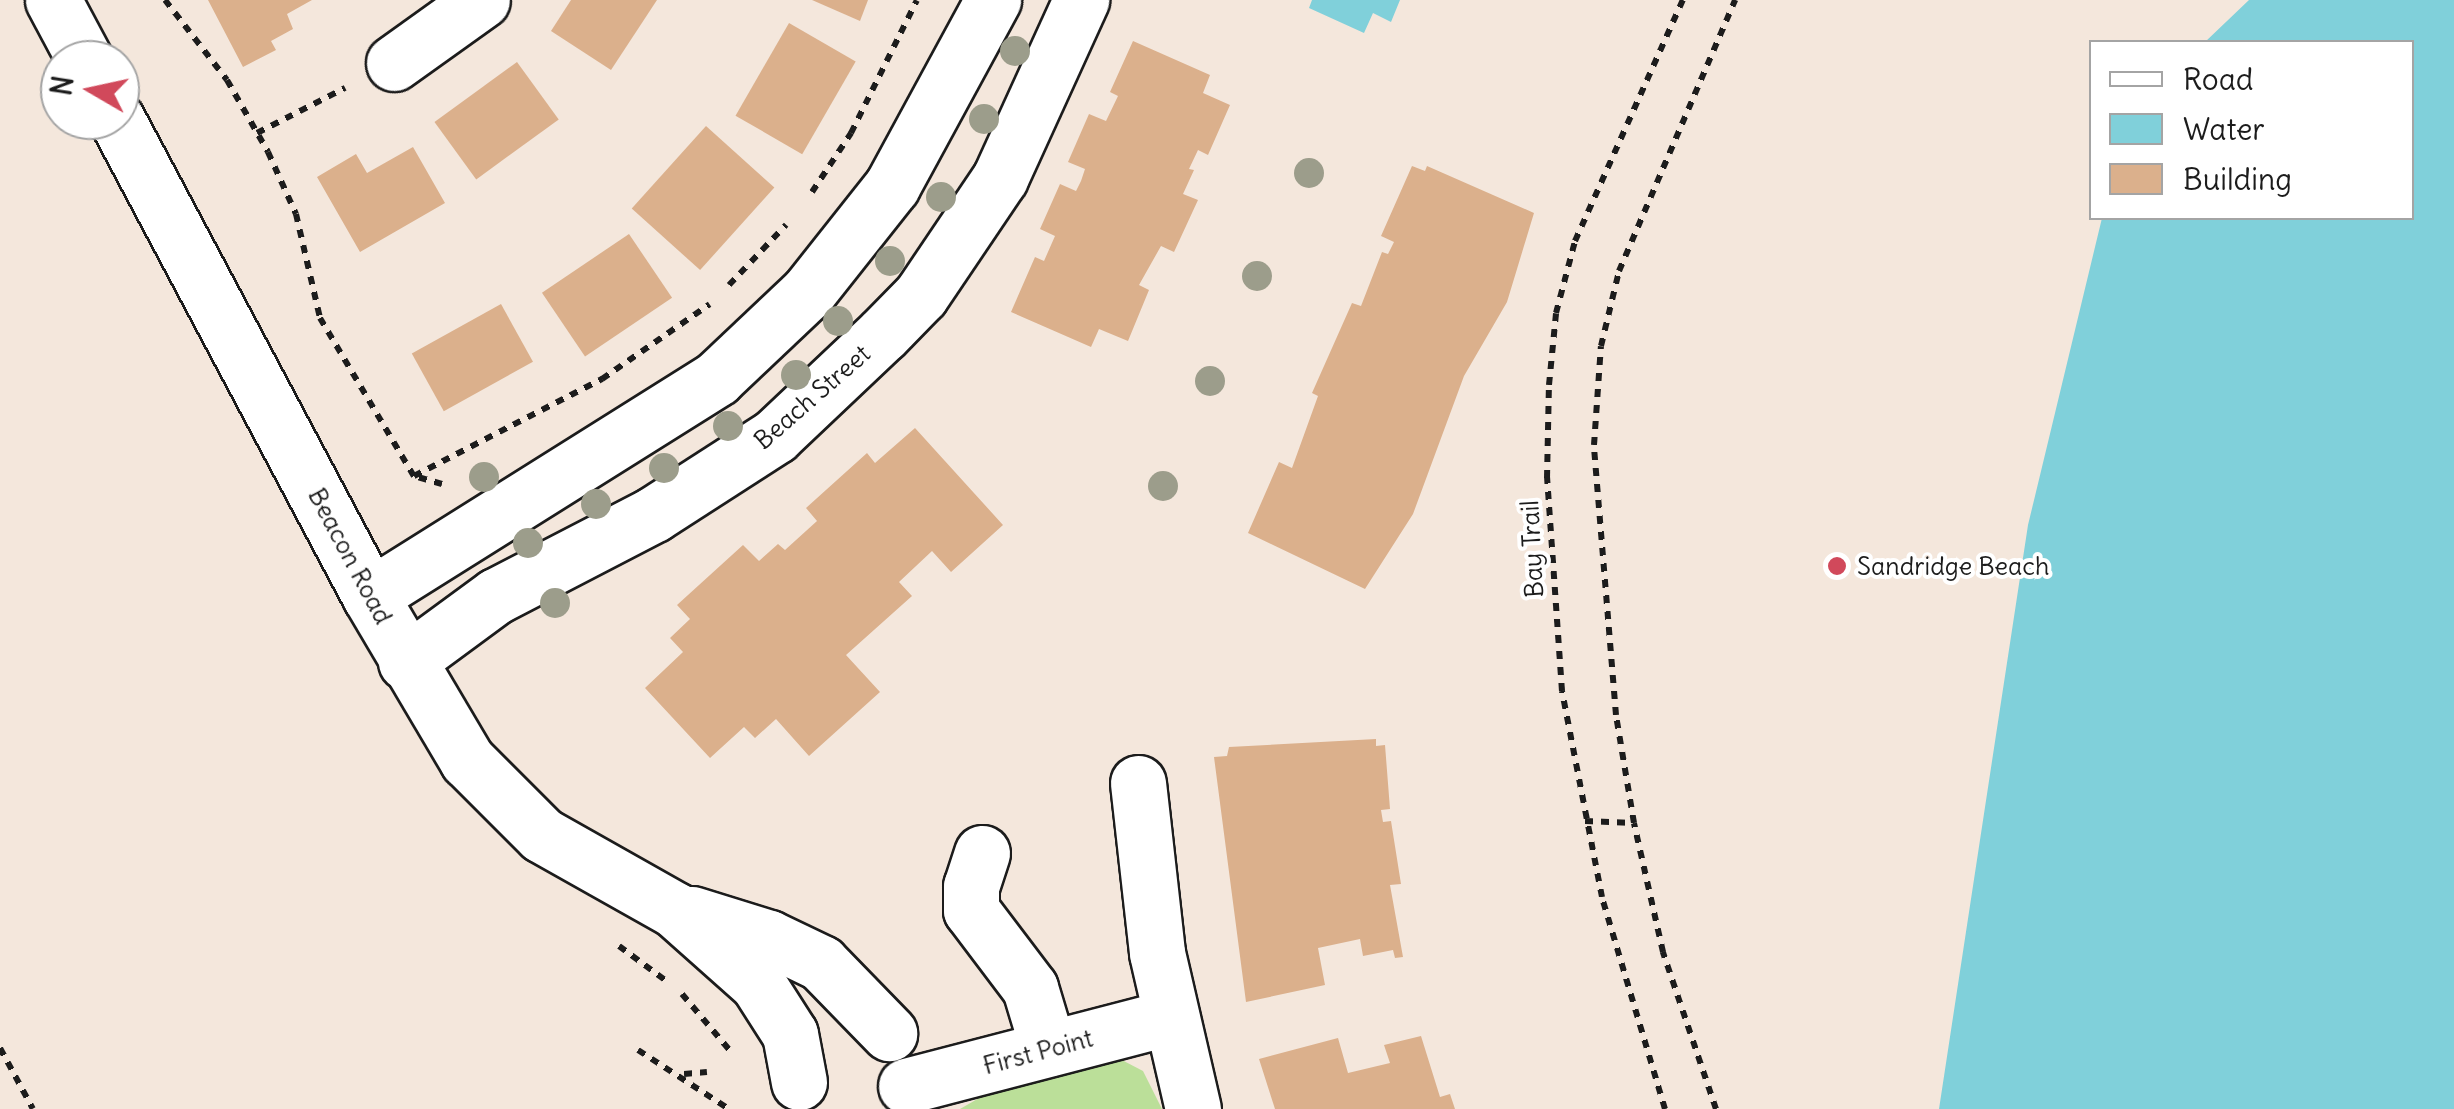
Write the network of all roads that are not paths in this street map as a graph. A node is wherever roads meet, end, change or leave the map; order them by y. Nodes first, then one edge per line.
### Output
1 (53, 0) edge
2 (482, 0) edge
3 (994, 0) edge
4 (1081, 0) edge
5 (74, 40) edge
6 (394, 63) road end
7 (129, 140) edge
8 (370, 596) junction
9 (406, 662) junction
10 (1138, 783) dead end
11 (982, 854) dead end
12 (675, 910) junction
13 (1171, 1017) junction
14 (889, 1034) junction
15 (1048, 1048) junction
16 (904, 1099) edge
17 (808, 1102) edge
18 (1193, 1109) edge

1 - 5 street
2 - 6 street
3 - 8 street
4 - 9 street, Beach Street
7 - 8 street, Beacon Road
8 - 9 street, Beacon Road
9 - 12 street, Beacon Road
10 - 13 street
11 - 15 street
12 - 14 street, Beacon Road
12 - 17 street, Beacon Road
13 - 15 street, First Point
13 - 18 street
14 - 16 street
14 - 17 street
15 - 16 street, First Point

